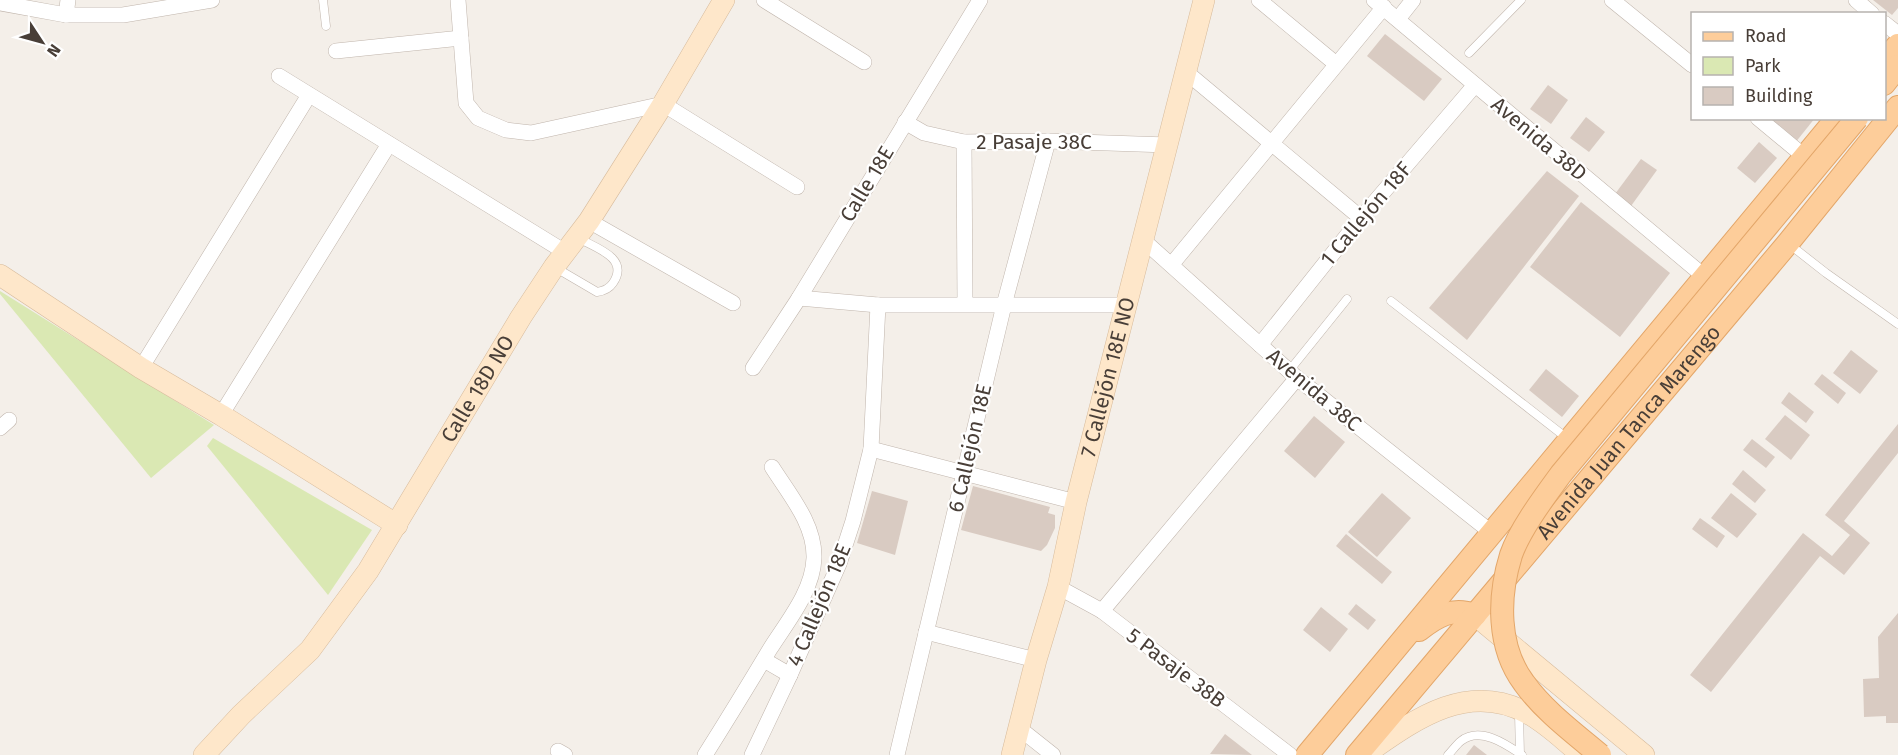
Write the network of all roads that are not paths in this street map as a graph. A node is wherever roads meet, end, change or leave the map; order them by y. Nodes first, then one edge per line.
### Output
1 (212, 0) edge
2 (323, 0) edge
3 (458, 0) edge
4 (724, 0) edge
5 (764, 0) edge
6 (980, 0) edge
7 (1204, 0) edge
8 (1259, 0) edge
9 (1413, 0) edge
10 (1521, 0) edge
11 (1612, 0) edge
12 (1856, 0) edge
13 (0, 3) edge
14 (1379, 4) edge
15 (67, 8) edge
16 (1870, 12) edge
17 (1398, 19) junction
18 (1886, 25) edge
19 (326, 26) dead end
20 (1898, 34) edge
21 (461, 39) junction
22 (1898, 45) edge
23 (336, 51) dead end
24 (1469, 53) dead end
25 (1886, 59) edge
26 (864, 62) dead end
27 (1336, 64) junction
28 (1691, 64) edge
29 (1898, 66) edge
30 (1186, 72) junction
31 (279, 76) dead end
32 (1886, 81) edge
33 (1475, 85) junction
34 (309, 95) junction
35 (663, 104) junction
36 (1898, 107) edge
37 (1760, 120) edge
38 (1835, 120) edge
39 (1855, 120) edge
40 (904, 122) junction
41 (1048, 141) junction
42 (964, 142) junction
43 (1273, 143) junction
44 (389, 144) junction
45 (1168, 145) junction
46 (1805, 157) junction
47 (796, 187) dead end
48 (1361, 218) junction
49 (1143, 240) junction
50 (1788, 243) junction
51 (571, 244) junction
52 (1172, 264) junction
53 (0, 274) edge
54 (1705, 277) junction
55 (799, 298) junction
56 (1347, 299) dead end
57 (1391, 301) dead end
58 (733, 303) dead end
59 (965, 304) junction
60 (878, 305) junction
61 (1126, 305) junction
62 (1004, 306) junction
63 (1898, 324) edge
64 (1260, 345) junction
65 (141, 368) junction
66 (753, 368) dead end
67 (1292, 375) junction
68 (221, 415) junction
69 (1569, 440) junction
70 (871, 449) junction
71 (771, 467) dead end
72 (964, 474) junction
73 (1076, 502) junction
74 (398, 525) junction
75 (1492, 533) junction
76 (814, 557) junction
77 (839, 564) junction
78 (1058, 587) junction
79 (1102, 611) junction
80 (1475, 615) junction
81 (926, 632) junction
82 (1388, 656) junction
83 (764, 660) junction
84 (1036, 660) junction
85 (790, 675) junction
86 (1518, 708) junction
87 (1019, 728) junction
88 (1521, 754) edge
89 (204, 755) edge
90 (705, 755) edge
91 (752, 755) edge
92 (897, 755) edge
93 (1012, 755) edge
94 (1053, 755) edge
95 (1290, 755) edge
96 (1307, 755) edge
97 (1357, 755) edge
98 (1364, 755) edge
99 (1448, 755) edge
100 (1582, 755) edge
101 (1600, 755) edge
102 (1644, 755) edge

1 - 15 street
2 - 19 lane
3 - 21 street
4 - 35 street, Calle 18D NO
5 - 26 street
6 - 40 street, Calle 18E
7 - 30 street, 7 Callejón 18E NO
8 - 27 street
9 - 17 street
10 - 24 lane
11 - 28 street
12 - 16 street
13 - 15 street
14 - 17 street, Avenida 38D
14 - 27 street
17 - 33 street, Avenida 38D
18 - 20 street
21 - 23 street
21 - 35 street
22 - 25 main road
27 - 43 street
29 - 32 main road
30 - 43 street
30 - 45 street, 7 Callejón 18E NO
31 - 34 street
33 - 48 street, 1 Callejón 18F
33 - 54 street, Avenida 38D
34 - 44 street
34 - 65 street
35 - 47 street
35 - 51 street, Calle 18D NO
36 - 50 main road, Avenida Juan Tanca Marengo
37 - 46 street
38 - 46 main road, Avenida Juan Tanca Marengo
39 - 101 main road, bridge
40 - 42 street, 2 Pasaje 38C
40 - 55 street, Calle 18E
41 - 42 street, 2 Pasaje 38C
41 - 45 street, 2 Pasaje 38C
41 - 62 street, 6 Callejón 18E
42 - 59 street
43 - 48 street
43 - 52 street
44 - 51 street
44 - 68 street
45 - 49 street, 7 Callejón 18E NO
46 - 54 main road, Avenida Juan Tanca Marengo
48 - 64 street, 1 Callejón 18F
49 - 52 street, Avenida 38C
49 - 61 street, 7 Callejón 18E NO
50 - 63 lane
50 - 80 main road, Avenida Juan Tanca Marengo
51 - 51 lane
51 - 58 street
51 - 74 street, Calle 18D NO
52 - 64 street, Avenida 38C
53 - 65 street
54 - 69 main road, Avenida Juan Tanca Marengo
55 - 60 street
55 - 66 street, Calle 18E
56 - 67 lane
57 - 69 lane
59 - 60 street
59 - 62 street
60 - 70 street, 4 Callejón 18E
61 - 62 street
61 - 73 street, 7 Callejón 18E NO
62 - 72 street, 6 Callejón 18E
64 - 67 street, Avenida 38C
65 - 68 street
67 - 75 street, Avenida 38C
67 - 79 street
68 - 74 street
69 - 75 main road, Avenida Juan Tanca Marengo
70 - 72 street
70 - 77 street, 4 Callejón 18E
71 - 76 street
72 - 73 street
72 - 81 street, 6 Callejón 18E
73 - 78 street, 7 Callejón 18E NO
74 - 89 street, Calle 18D NO
75 - 82 main road, Avenida Juan Tanca Marengo
76 - 77 street
76 - 83 street
77 - 85 street, 4 Callejón 18E
78 - 79 street, 5 Pasaje 38B
78 - 84 street, 7 Callejón 18E NO
79 - 95 street, 5 Pasaje 38B
80 - 82 main road
80 - 97 main road, Avenida Juan Tanca Marengo
80 - 102 street
81 - 84 street
81 - 92 street, 6 Callejón 18E
82 - 96 main road, Avenida Juan Tanca Marengo
83 - 85 street
83 - 90 street
84 - 87 street, 7 Callejón 18E NO
85 - 91 street, 4 Callejón 18E
86 - 88 lane
86 - 98 street
86 - 100 street
87 - 93 street, 7 Callejón 18E NO
87 - 94 street
88 - 99 lane

